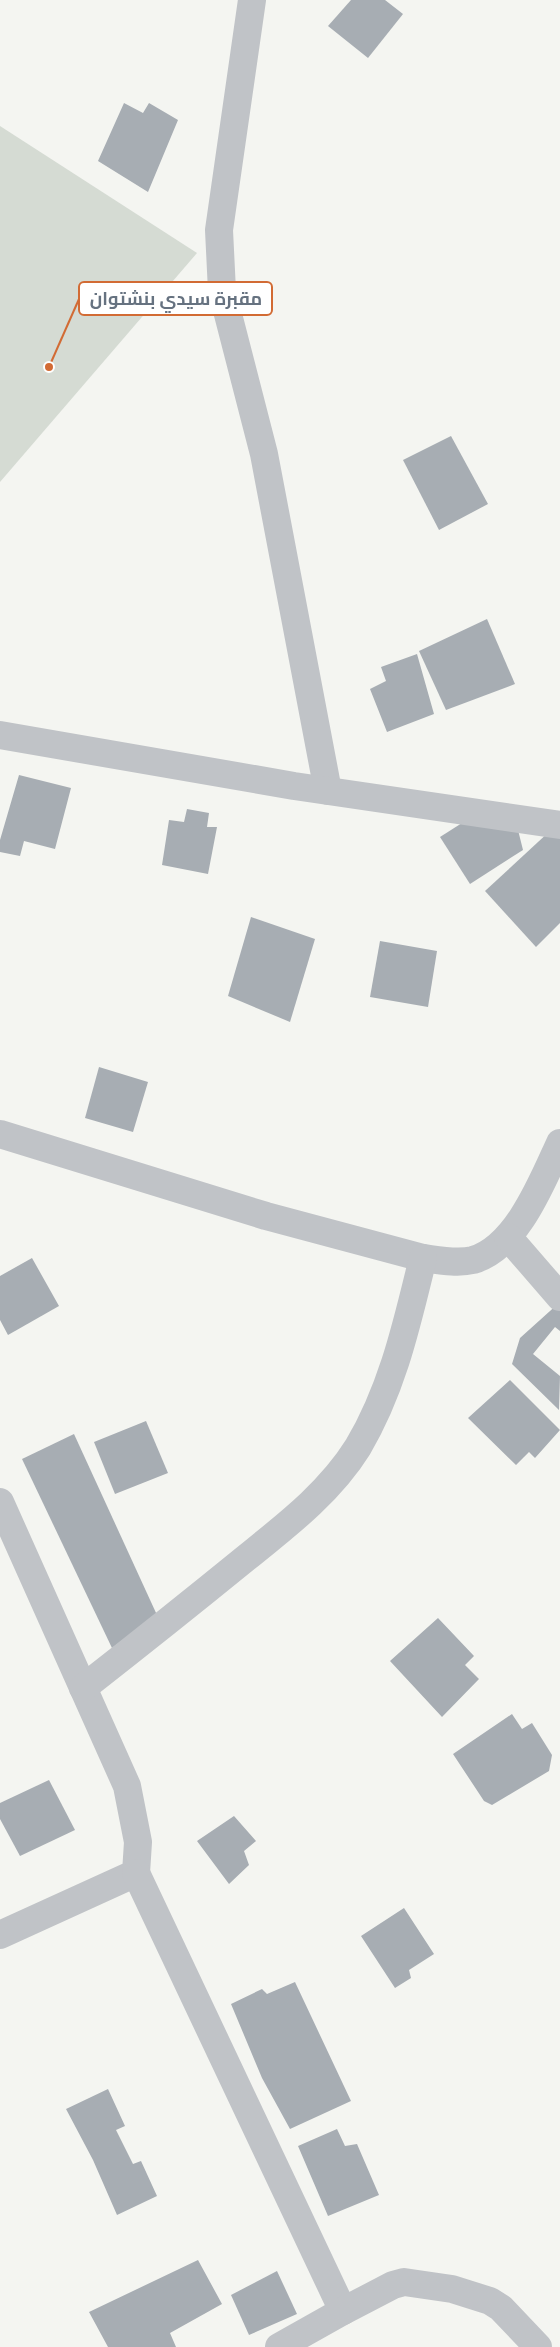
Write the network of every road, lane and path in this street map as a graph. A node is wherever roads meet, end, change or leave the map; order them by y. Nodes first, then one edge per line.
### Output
1 (252, 0) edge
2 (0, 736) edge
3 (328, 791) junction
4 (560, 825) edge
5 (0, 1134) edge
6 (560, 1143) edge
7 (508, 1237) junction
8 (423, 1258) junction
9 (560, 1296) edge
10 (0, 1502) edge
11 (83, 1688) junction
12 (136, 1873) junction
13 (0, 1935) edge
14 (342, 2311) junction
15 (279, 2347) edge
16 (538, 2347) edge

1 - 3 street
2 - 3 street
3 - 4 street
5 - 8 street
6 - 7 street
7 - 8 street
7 - 9 street
8 - 11 street
10 - 11 street
11 - 12 street
12 - 13 street
12 - 14 street
14 - 15 street
14 - 16 street

